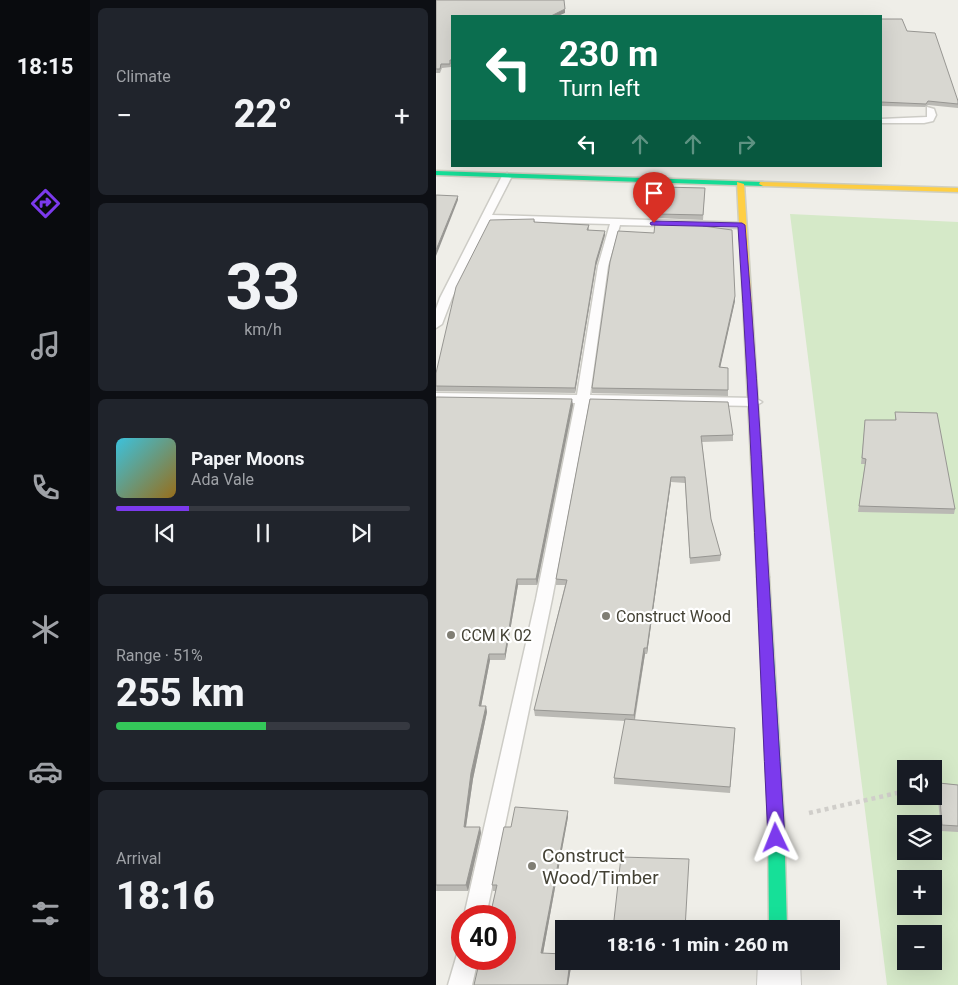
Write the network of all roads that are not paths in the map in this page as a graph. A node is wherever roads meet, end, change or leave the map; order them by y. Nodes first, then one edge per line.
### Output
1 (930, 109) edge
2 (882, 121) edge
3 (436, 173) edge
4 (507, 176) junction
5 (740, 184) junction
6 (958, 190) edge
7 (487, 218) junction
8 (616, 222) junction
9 (742, 225) junction
10 (436, 324) edge
11 (436, 397) edge
12 (583, 398) junction
13 (755, 402) junction
14 (477, 905) edge
15 (778, 920) edge
16 (463, 970) edge
17 (779, 970) edge
18 (460, 985) edge
19 (779, 985) edge

1 - 2 lane
3 - 4 street
4 - 5 street
4 - 7 lane
5 - 6 street
5 - 9 street
7 - 8 lane
7 - 10 lane
8 - 9 lane
8 - 12 lane
9 - 13 street
11 - 12 lane
12 - 13 lane
12 - 14 lane
13 - 15 street
16 - 18 lane
17 - 19 street

